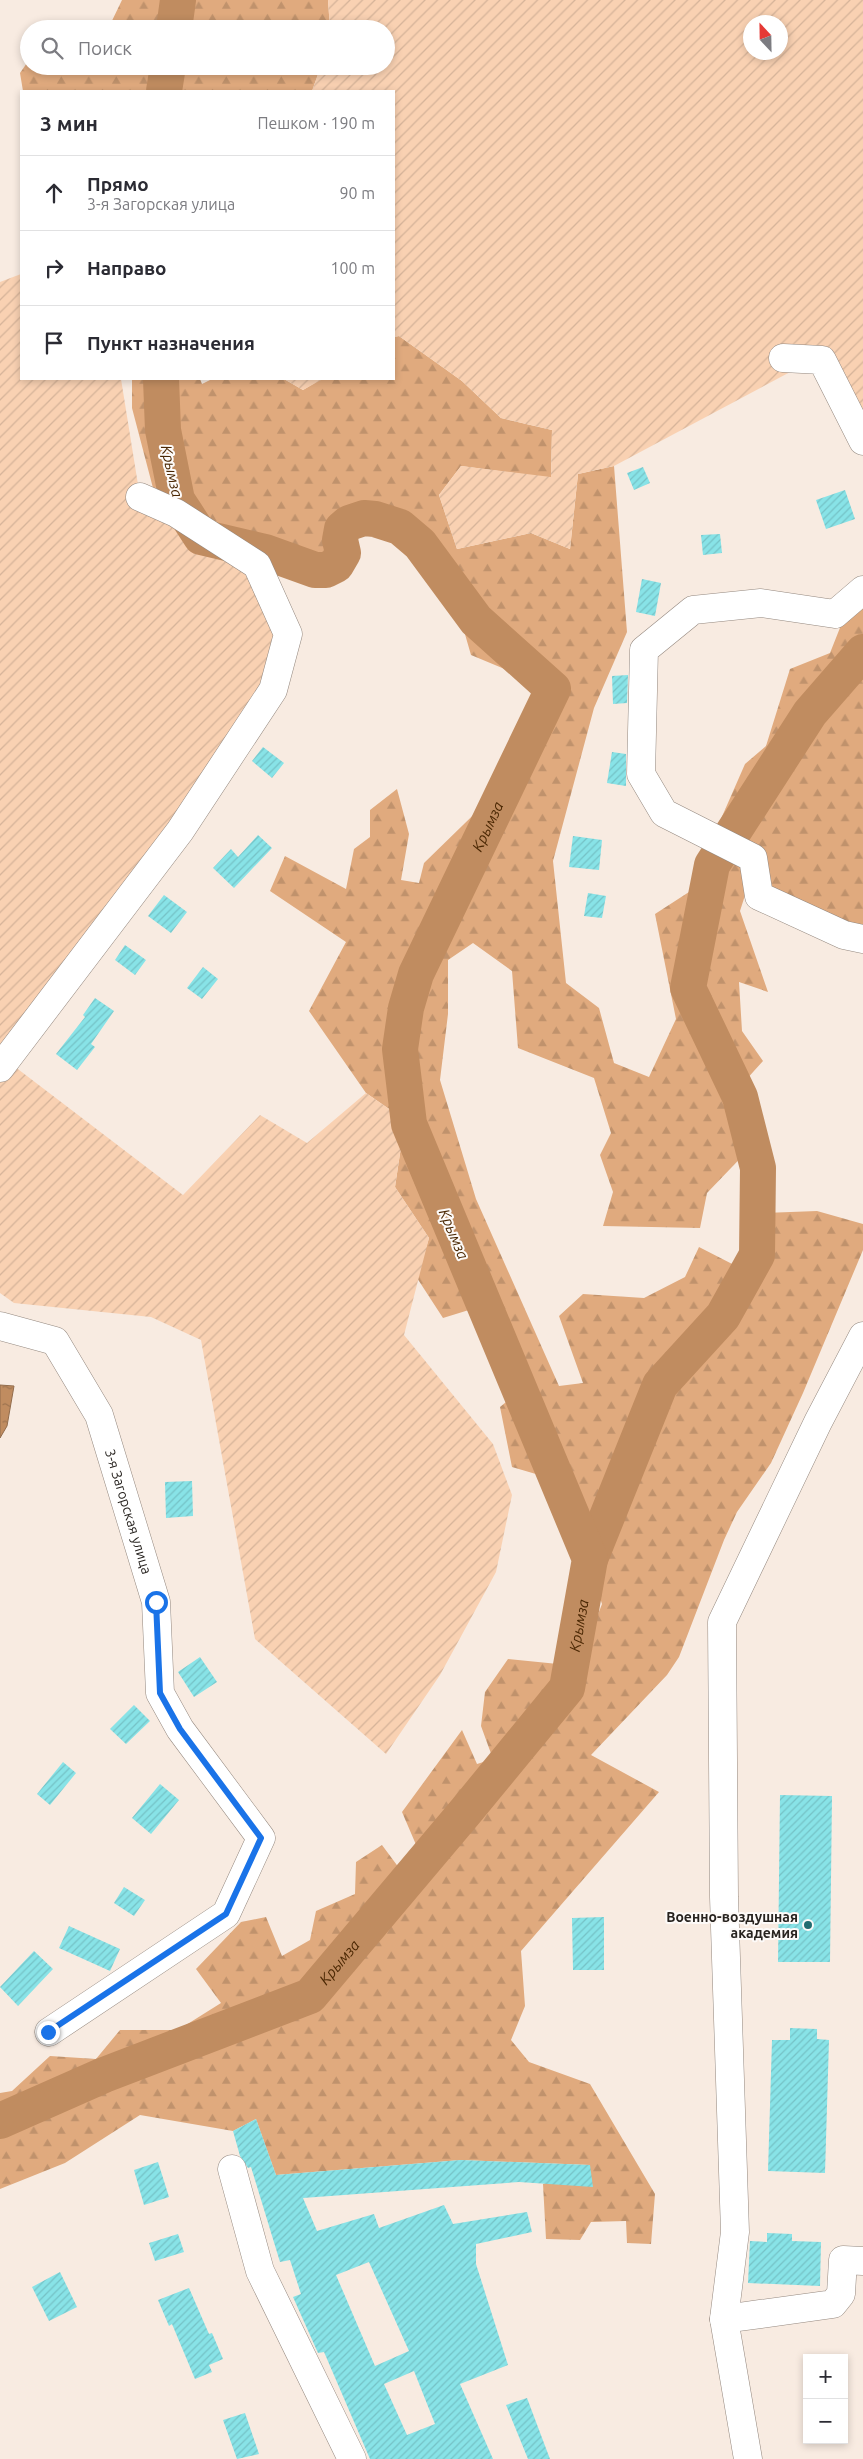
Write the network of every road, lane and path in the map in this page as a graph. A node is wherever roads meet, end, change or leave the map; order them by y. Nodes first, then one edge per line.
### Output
1 (783, 358) dead end
2 (863, 441) edge
3 (140, 497) dead end
4 (863, 590) edge
5 (863, 939) edge
6 (0, 1068) edge
7 (0, 1326) edge
8 (863, 1336) edge
9 (48, 2032) dead end
10 (232, 2169) dead end
11 (863, 2260) edge
12 (724, 2319) junction
13 (352, 2459) edge
14 (748, 2459) edge

1 - 2 street
3 - 6 street
4 - 5 street
7 - 9 street, 3-я Загорская улица
8 - 12 street
10 - 13 street
11 - 12 street
12 - 14 street

